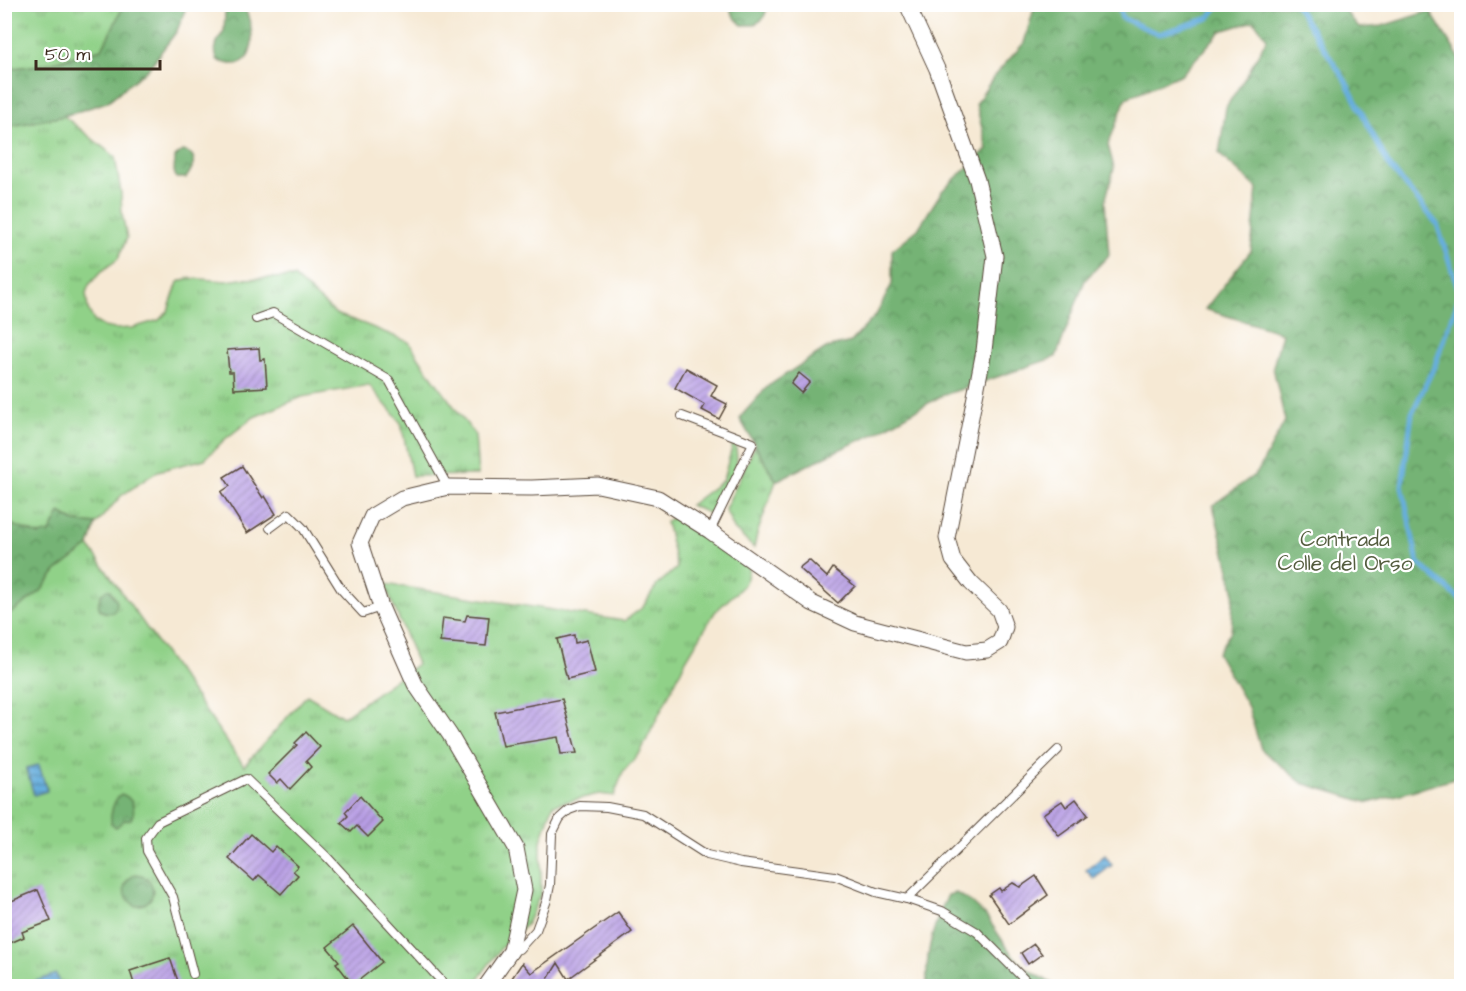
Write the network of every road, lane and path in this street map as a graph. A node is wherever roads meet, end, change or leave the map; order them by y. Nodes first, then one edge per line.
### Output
1 (907, 4) edge
2 (256, 319) dead end
3 (682, 416) dead end
4 (448, 487) junction
5 (270, 528) dead end
6 (710, 531) junction
7 (381, 607) junction
8 (1058, 750) dead end
9 (907, 899) junction
10 (511, 951) junction
11 (193, 974) dead end
12 (446, 987) edge
13 (486, 987) edge
14 (1031, 987) edge

1 - 6 street
2 - 4 lane
3 - 6 lane
4 - 6 street
4 - 7 street
5 - 7 lane
7 - 10 street
8 - 9 lane
9 - 10 lane
9 - 14 lane
10 - 13 street
11 - 12 lane

